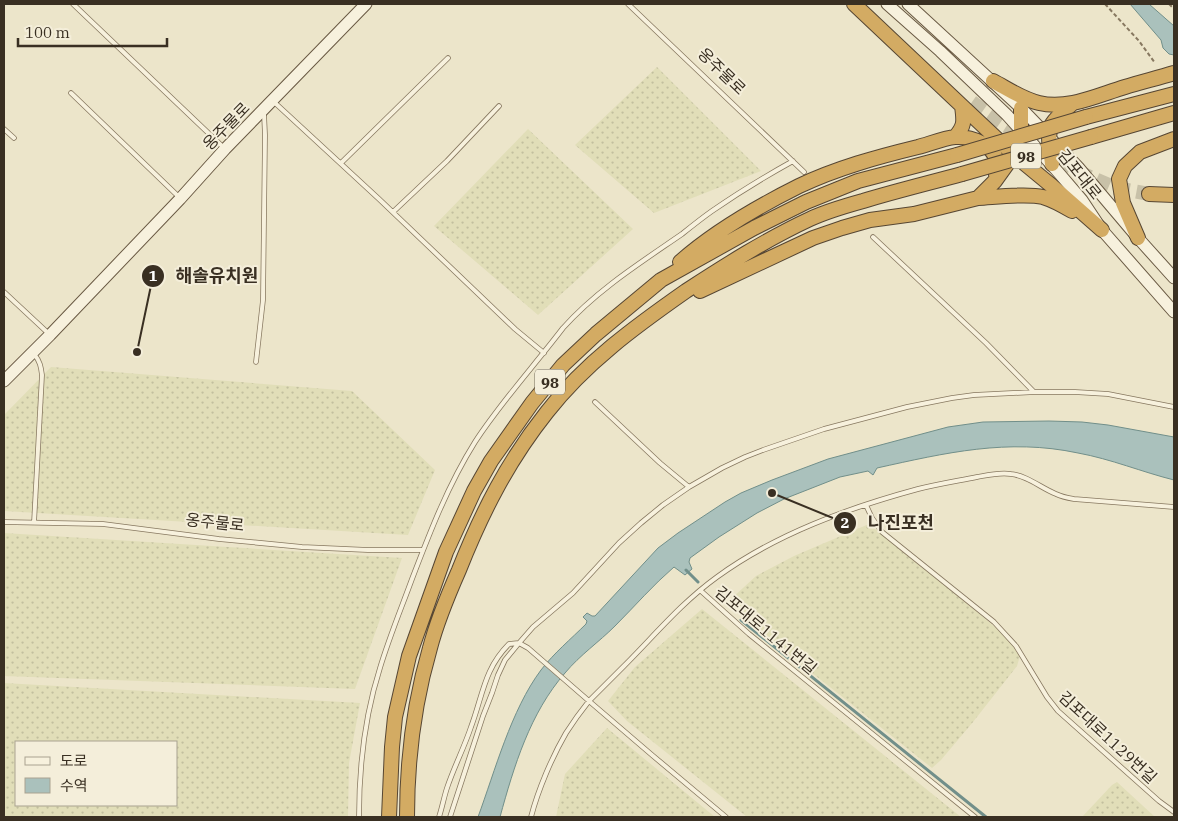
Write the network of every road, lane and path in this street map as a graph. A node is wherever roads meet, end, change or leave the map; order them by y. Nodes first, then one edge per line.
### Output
1 (73, 4) edge
2 (366, 4) edge
3 (628, 4) edge
4 (854, 4) edge
5 (867, 4) edge
6 (887, 4) edge
7 (908, 4) edge
8 (1105, 4) edge
9 (1169, 4) edge
10 (1174, 9) edge
11 (448, 58) dead end
12 (1155, 63) dead end
13 (1174, 73) edge
14 (993, 81) junction
15 (71, 93) dead end
16 (1174, 94) edge
17 (272, 100) junction
18 (967, 104) junction
19 (1072, 104) junction
20 (499, 106) dead end
21 (1021, 108) junction
22 (264, 110) junction
23 (1174, 113) edge
24 (4, 129) edge
25 (1021, 130) junction
26 (955, 137) junction
27 (14, 138) dead end
28 (1050, 138) junction
29 (1174, 140) edge
30 (225, 149) junction
31 (1014, 154) junction
32 (793, 161) junction
33 (341, 163) junction
34 (1052, 164) junction
35 (804, 172) dead end
36 (995, 181) junction
37 (1149, 194) tunnel mouth
38 (1174, 195) edge
39 (978, 198) junction
40 (180, 199) junction
41 (393, 212) junction
42 (1102, 230) junction
43 (873, 237) dead end
44 (1138, 238) junction
45 (1174, 278) edge
46 (661, 280) junction
47 (4, 292) edge
48 (661, 309) junction
49 (1174, 312) edge
50 (50, 335) junction
51 (33, 352) junction
52 (544, 353) junction
53 (256, 362) dead end
54 (4, 381) edge
55 (1034, 392) junction
56 (594, 402) dead end
57 (1174, 407) edge
58 (689, 487) junction
59 (866, 505) junction
60 (1174, 507) edge
61 (4, 522) edge
62 (34, 522) junction
63 (422, 550) junction
64 (700, 591) junction
65 (519, 644) junction
66 (589, 701) junction
67 (1174, 812) edge
68 (358, 817) edge
69 (389, 817) edge
70 (407, 817) edge
71 (439, 817) edge
72 (450, 817) edge
73 (531, 817) edge
74 (726, 817) edge
75 (975, 817) edge

1 - 30 lane
2 - 17 main road, 옹주물로
3 - 32 lane, 옹주물로
4 - 18 highway
5 - 18 highway
6 - 25 main road, 김포대로
7 - 14 main road, 김포대로
8 - 12 path
9 - 10 path
11 - 33 lane
13 - 19 highway
14 - 19 highway
14 - 21 main road, 김포대로
15 - 40 lane
16 - 46 highway, 98, bridge
17 - 22 main road, 옹주물로
17 - 33 lane
18 - 26 highway
18 - 31 highway
19 - 28 highway
20 - 41 lane
21 - 25 highway
21 - 28 main road, 김포대로
22 - 30 main road, 옹주물로
22 - 53 lane, 옹주물로
23 - 48 highway, 98, bridge
24 - 27 lane
25 - 31 highway
25 - 34 main road, 김포대로
26 - 36 highway
26 - 46 highway
28 - 34 highway
28 - 44 main road, 김포대로
29 - 44 highway
30 - 40 main road, 옹주물로
31 - 36 highway
31 - 42 highway
32 - 35 lane, 옹주물로
32 - 52 lane
33 - 41 lane
34 - 42 main road, 김포대로
36 - 39 highway
37 - 38 highway
39 - 42 highway
39 - 48 highway
40 - 50 main road, 옹주물로
41 - 52 lane
42 - 49 main road, 김포대로
43 - 55 lane
44 - 45 main road, 김포대로
46 - 69 highway, 98
47 - 50 lane
48 - 70 highway, 98
50 - 51 main road, 옹주물로
51 - 54 main road, 옹주물로
51 - 62 lane
52 - 63 lane
55 - 57 lane
55 - 58 lane
56 - 58 lane
58 - 65 lane
59 - 60 lane, 김포대로1141번길
59 - 64 lane, 김포대로1141번길
59 - 67 lane, 김포대로1129번길
61 - 62 lane, 옹주물로
62 - 63 lane, 옹주물로
63 - 68 lane
64 - 66 lane
64 - 75 lane, 김포대로1141번길
65 - 66 lane
65 - 71 lane
65 - 72 lane
66 - 73 lane
66 - 74 lane

